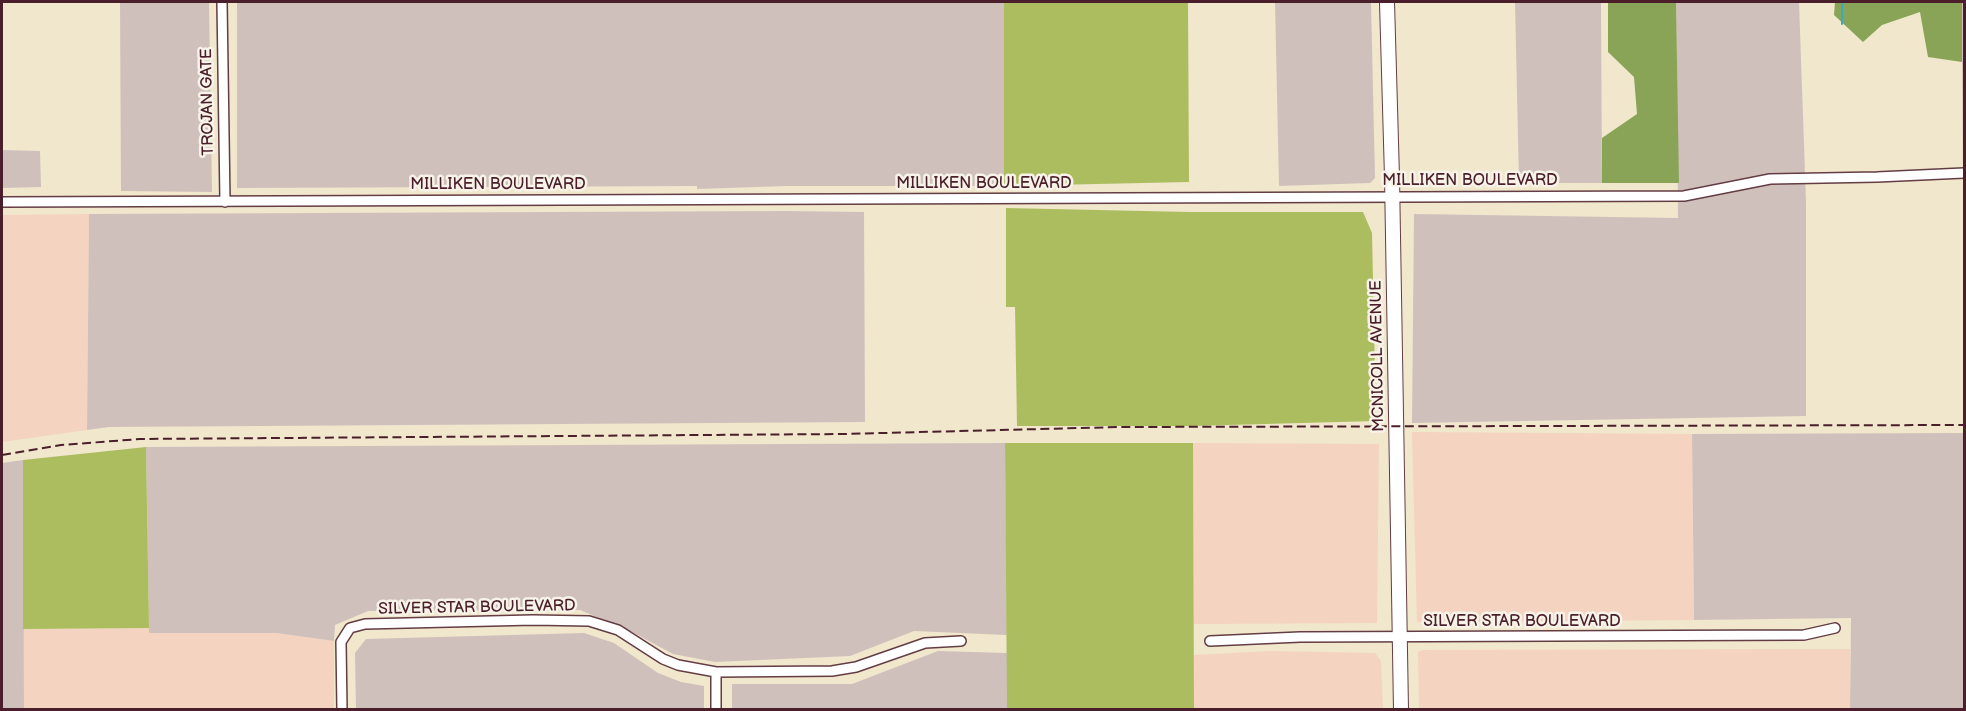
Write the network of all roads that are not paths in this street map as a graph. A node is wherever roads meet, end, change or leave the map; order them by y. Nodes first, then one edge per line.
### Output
1 (222, 2) edge
2 (1387, 2) edge
3 (1965, 173) edge
4 (1392, 197) junction
5 (2, 202) edge
6 (225, 202) junction
7 (1834, 628) dead end
8 (1400, 637) junction
9 (961, 641) dead end
10 (1210, 641) dead end
11 (716, 672) junction
12 (342, 710) edge
13 (716, 710) edge
14 (1401, 710) edge

1 - 6 street, TROJAN GATE
2 - 4 main road, MCNICOLL AVENUE
3 - 4 street, MILLIKEN BOULEVARD
4 - 6 street, MILLIKEN BOULEVARD
4 - 8 main road, MCNICOLL AVENUE
5 - 6 street, MILLIKEN BOULEVARD
7 - 8 street, SILVER STAR BOULEVARD
8 - 10 street, SILVER STAR BOULEVARD
8 - 14 main road, MCNICOLL AVENUE
9 - 11 street, SILVER STAR BOULEVARD
11 - 12 street, SILVER STAR BOULEVARD
11 - 13 street

